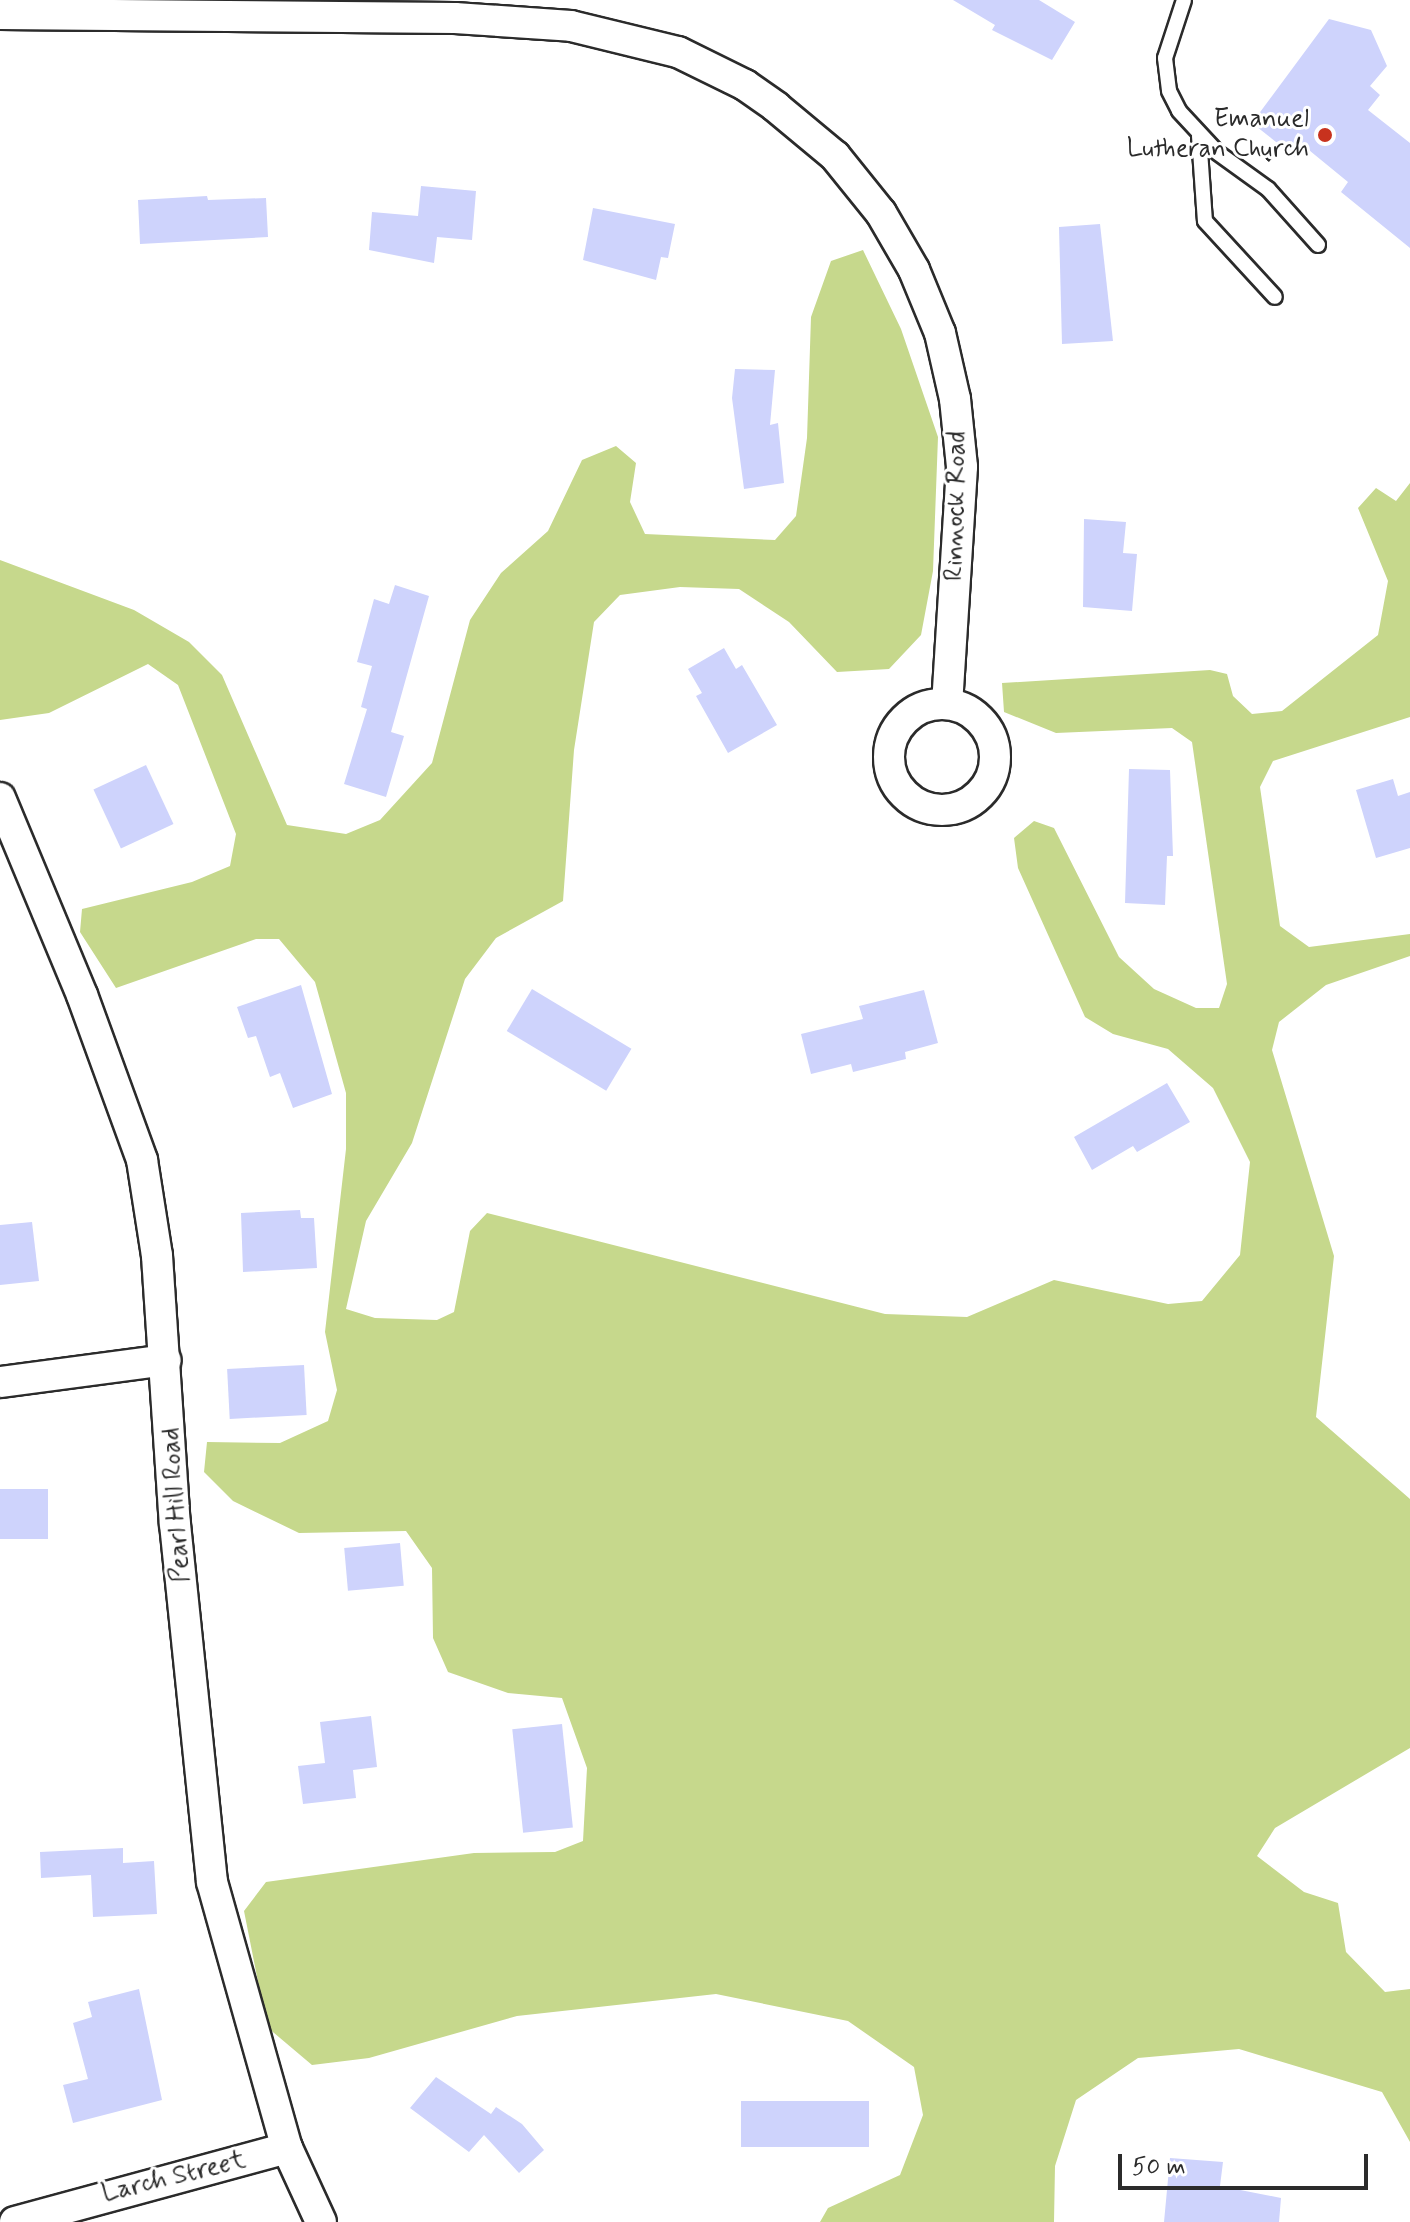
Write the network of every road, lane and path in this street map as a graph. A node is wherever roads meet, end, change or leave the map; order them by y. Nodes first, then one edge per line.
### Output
1 (1184, 0) edge
2 (0, 14) edge
3 (1199, 136) junction
4 (1318, 245) dead end
5 (1275, 297) dead end
6 (947, 704) dead end
7 (0, 798) edge
8 (166, 1360) junction
9 (0, 1382) edge
10 (287, 2148) junction
11 (15, 2222) edge
12 (321, 2222) edge

1 - 3 lane
2 - 6 street, Rinnock Road
3 - 4 lane
3 - 5 lane
7 - 8 street, Pearl Hill Road
8 - 9 street
8 - 10 street, Pearl Hill Road
10 - 11 street, Larch Street
10 - 12 street, Pearl Hill Road

